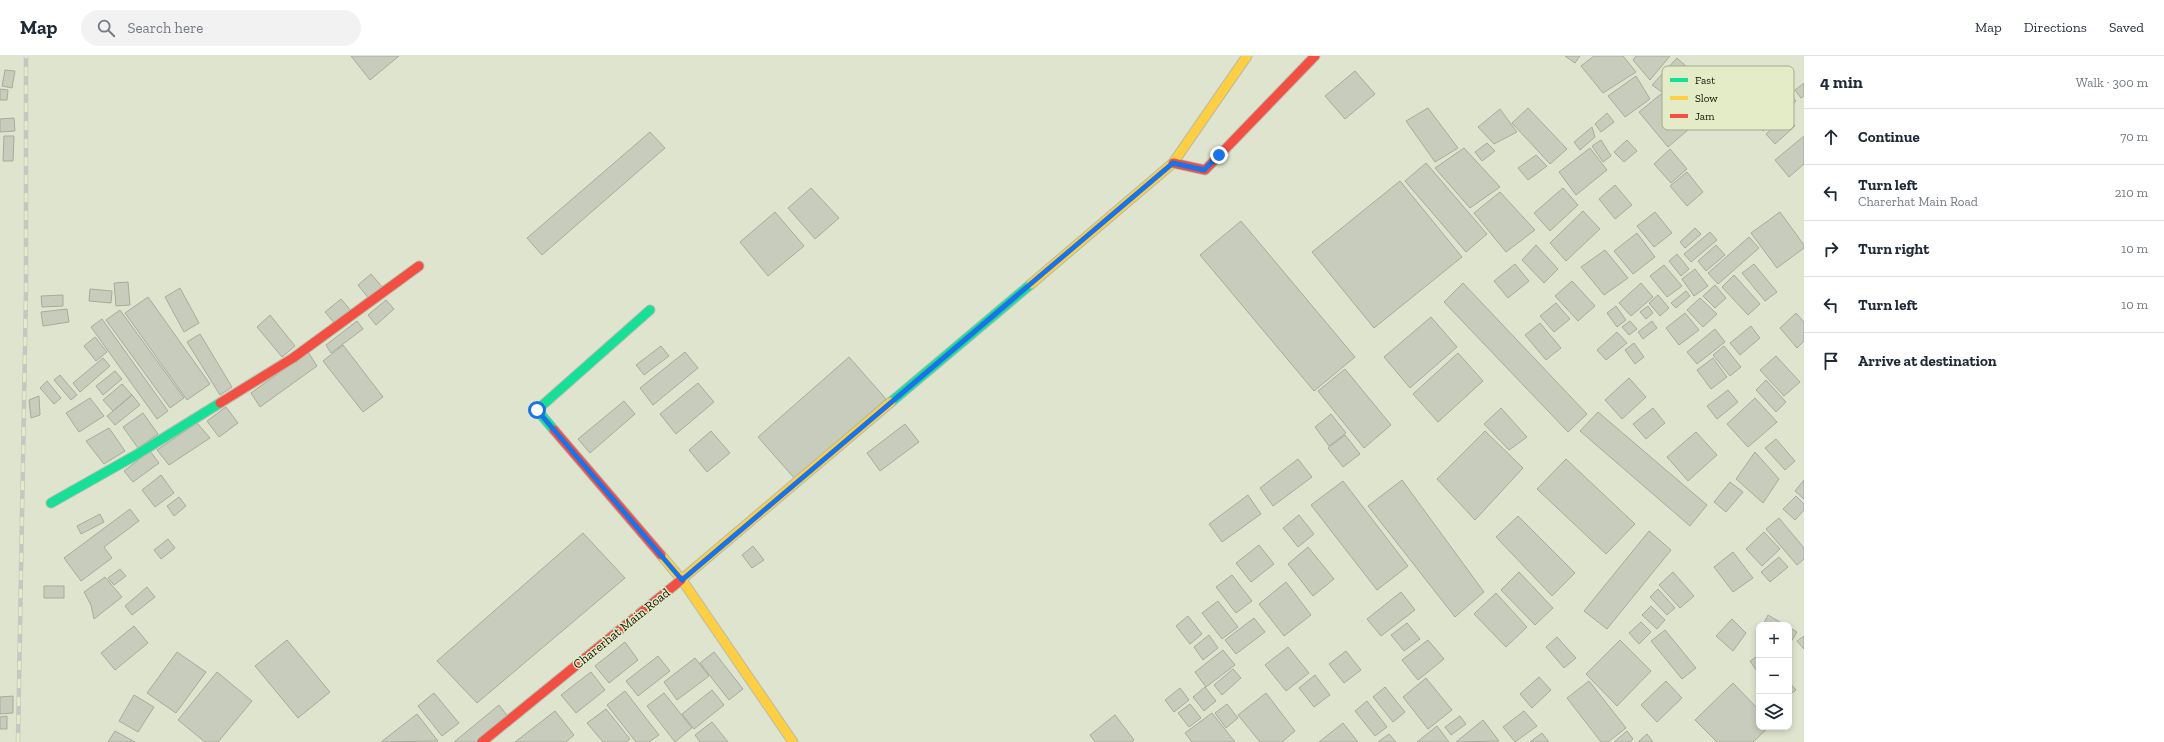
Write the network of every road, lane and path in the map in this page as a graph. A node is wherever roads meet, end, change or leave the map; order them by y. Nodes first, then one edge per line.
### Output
1 (1247, 56) edge
2 (1315, 56) edge
3 (1173, 163) junction
4 (419, 266) dead end
5 (650, 310) dead end
6 (51, 503) dead end
7 (682, 580) junction
8 (482, 742) edge
9 (793, 742) edge

1 - 3 street, Charerhat Main Road
2 - 3 street
3 - 7 street, Charerhat Main Road
4 - 6 street
5 - 7 street
7 - 8 street, Charerhat Main Road
7 - 9 street

